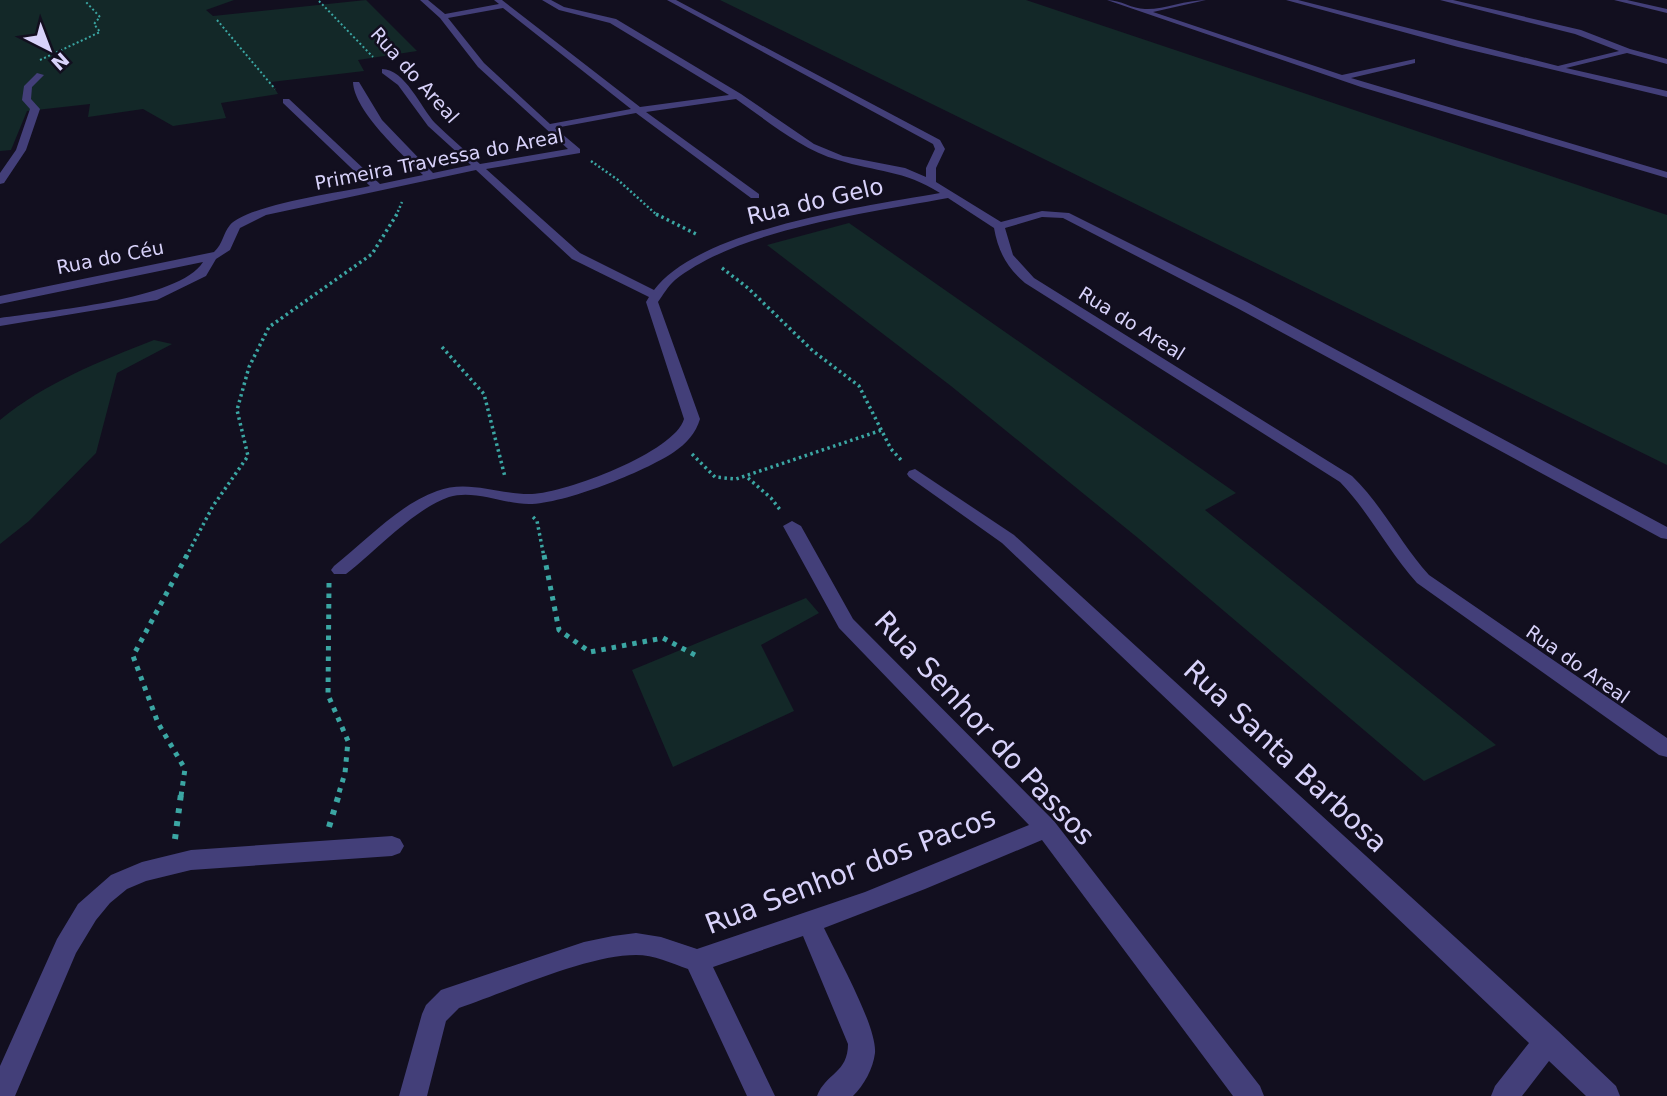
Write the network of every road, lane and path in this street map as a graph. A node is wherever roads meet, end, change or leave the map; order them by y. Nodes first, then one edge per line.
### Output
1 (424, 0) edge
2 (546, 0) edge
3 (671, 0) edge
4 (1111, 0) edge
5 (1202, 0) edge
6 (1290, 0) edge
7 (1444, 0) edge
8 (1618, 0) edge
9 (319, 1) edge
10 (86, 2) dead end
11 (501, 2) edge
12 (1146, 11) junction
13 (1667, 11) edge
14 (443, 16) junction
15 (217, 20) dead end
16 (1627, 51) junction
17 (1412, 61) dead end
18 (1667, 62) edge
19 (1557, 68) junction
20 (385, 71) joint
21 (40, 75) joint
22 (1342, 78) junction
23 (356, 84) dead end
24 (1667, 94) edge
25 (738, 96) junction
26 (286, 101) joint
27 (638, 110) junction
28 (548, 127) junction
29 (576, 151) junction
30 (478, 167) junction
31 (1667, 175) edge
32 (431, 177) junction
33 (0, 181) edge
34 (932, 183) junction
35 (396, 184) junction
36 (378, 188) junction
37 (949, 195) junction
38 (755, 196) dead end
39 (999, 226) junction
40 (696, 234) dead end
41 (226, 248) joint
42 (212, 257) junction
43 (708, 257) junction
44 (654, 295) junction
45 (0, 300) edge
46 (0, 322) edge
47 (442, 347) dead end
48 (882, 430) junction
49 (681, 440) junction
50 (915, 474) joint
51 (747, 478) junction
52 (510, 497) junction
53 (792, 526) joint
54 (1667, 534) edge
55 (340, 570) joint
56 (695, 655) dead end
57 (1667, 749) edge
58 (1046, 828) junction
59 (392, 846) dead end
60 (321, 851) junction
61 (167, 866) junction
62 (810, 924) junction
63 (697, 961) junction
64 (1548, 1040) junction
65 (1, 1096) edge
66 (413, 1096) edge
67 (761, 1096) edge
68 (831, 1096) edge
69 (1250, 1096) edge
70 (1505, 1096) edge
71 (1606, 1096) edge

1 - 14 street
2 - 25 street
3 - 34 street
4 - 12 street
5 - 12 street
6 - 19 street
7 - 16 street
8 - 13 street
9 - 20 path, Rua do Areal
10 - 21 path
11 - 14 street
11 - 27 street
12 - 22 street
14 - 28 street
15 - 26 path
16 - 18 street
16 - 19 street
17 - 22 street
19 - 24 street
20 - 30 street, Rua do Areal
21 - 33 street
22 - 31 street
23 - 32 street
25 - 27 street, Primeira Travessa do Areal
25 - 34 street
26 - 36 street
27 - 28 street, Primeira Travessa do Areal
27 - 38 street
28 - 29 street, Primeira Travessa do Areal
29 - 30 street, Primeira Travessa do Areal
29 - 40 path
30 - 32 street, Primeira Travessa do Areal
30 - 44 street, Rua do Areal
32 - 35 street, Primeira Travessa do Areal
34 - 37 street
35 - 36 street, Primeira Travessa do Areal
35 - 61 path
36 - 41 street, Primeira Travessa do Areal
37 - 39 street
37 - 43 street, Rua do Gelo
39 - 54 street
39 - 57 street, Rua do Areal
41 - 42 street, Rua do Céu
42 - 45 street, Rua do Céu
42 - 46 street
43 - 44 street, Rua do Gelo
43 - 48 path
44 - 49 street
47 - 52 path
48 - 50 path
48 - 51 path
49 - 51 path
49 - 52 street
50 - 64 street, Rua Santa Barbosa
51 - 53 path
52 - 55 street
52 - 56 path
53 - 58 street, Rua Senhor do Passos
55 - 60 path
58 - 62 street, Rua Senhor dos Pacos
58 - 69 street, Rua Senhor do Passos
59 - 60 street
60 - 61 street
61 - 65 street
62 - 63 street, Rua Senhor dos Pacos
62 - 68 street
63 - 66 street
63 - 67 street, Rua Senhor dos Pacos
64 - 70 street
64 - 71 street, Rua Santa Barbosa

